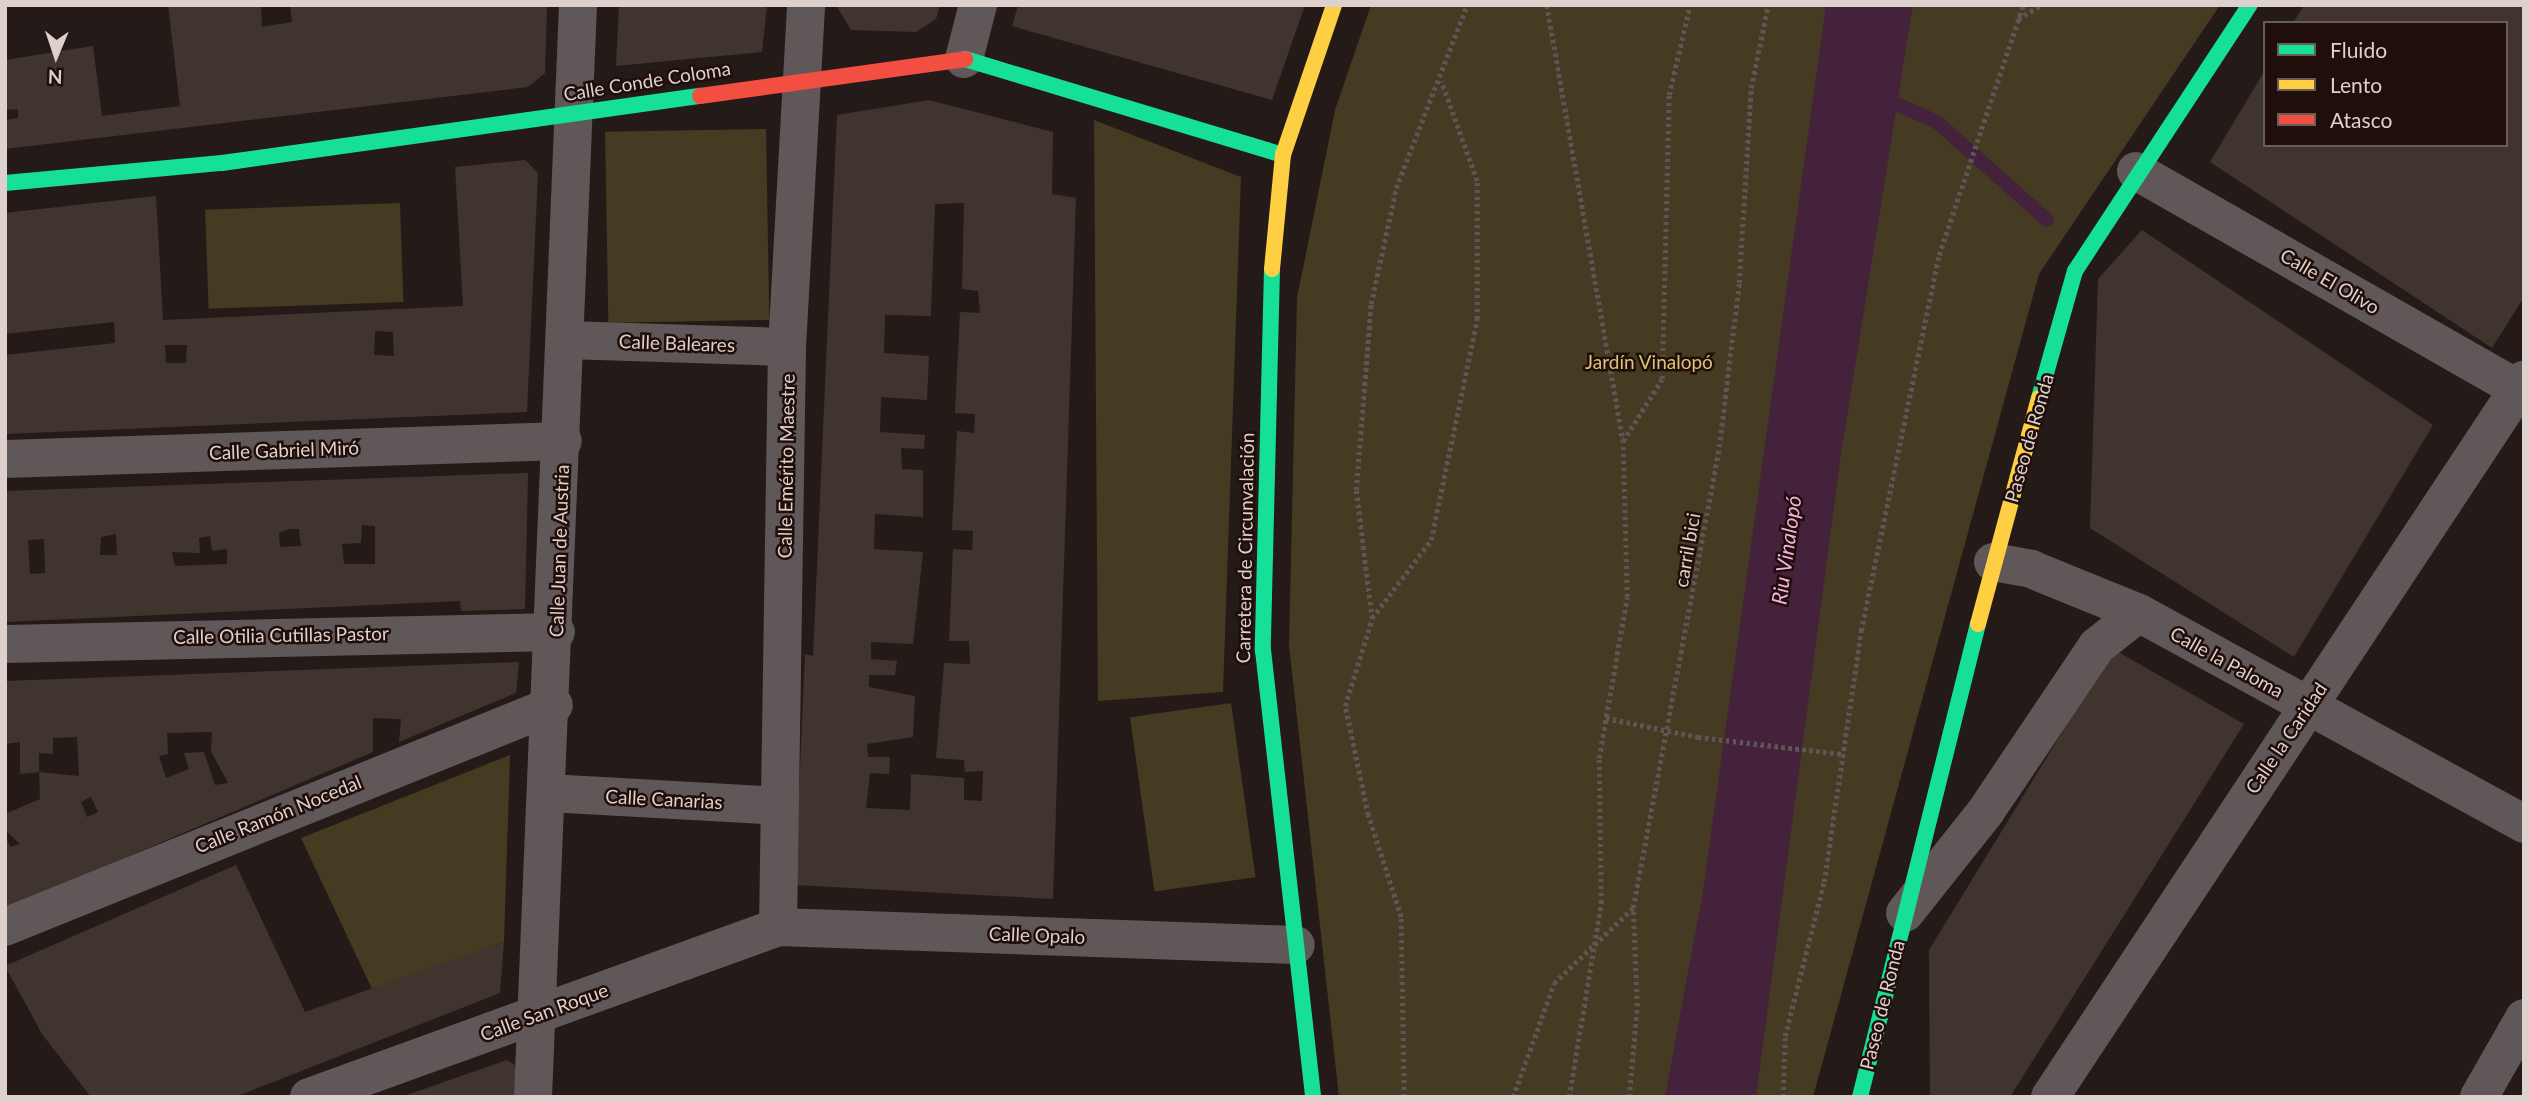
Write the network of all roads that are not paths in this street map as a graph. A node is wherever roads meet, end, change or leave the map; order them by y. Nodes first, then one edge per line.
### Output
1 (578, 5) edge
2 (806, 5) edge
3 (978, 5) edge
4 (1334, 5) edge
5 (2250, 5) edge
6 (964, 60) junction
7 (797, 79) junction
8 (573, 113) junction
9 (1283, 155) junction
10 (2136, 171) junction
11 (5, 183) edge
12 (566, 340) junction
13 (788, 347) junction
14 (2522, 387) edge
15 (563, 441) junction
16 (5, 459) edge
17 (1993, 562) junction
18 (2139, 613) junction
19 (556, 632) junction
20 (5, 644) edge
21 (554, 705) junction
22 (2308, 706) junction
23 (548, 793) junction
24 (780, 806) junction
25 (2524, 824) edge
26 (1905, 914) junction
27 (5, 927) edge
28 (778, 927) junction
29 (1296, 945) junction
30 (535, 1015) junction
31 (2524, 1017) edge
32 (2488, 1094) edge
33 (309, 1097) edge
34 (533, 1097) edge
35 (1313, 1097) edge
36 (1860, 1097) edge
37 (2050, 1097) edge

1 - 8 street, Calle Juan de Austria
2 - 7 street, Calle Emérito Maestre
3 - 6 street
4 - 9 street, Carretera de Circunvalación
5 - 10 street, Paseo de Ronda
6 - 7 street, Calle Conde Coloma
6 - 9 street, Calle Conde Coloma
7 - 8 street, Calle Conde Coloma
7 - 13 street, Calle Emérito Maestre
8 - 11 street, Calle Conde Coloma
8 - 12 street, Calle Juan de Austria
9 - 29 street, Carretera de Circunvalación
10 - 14 street, Calle El Olivo
10 - 17 street, Paseo de Ronda
12 - 13 street, Calle Baleares
12 - 15 street, Calle Juan de Austria
13 - 24 street, Calle Emérito Maestre
14 - 22 street, Calle la Caridad
15 - 16 street, Calle Gabriel Miró
15 - 19 street, Calle Juan de Austria
17 - 18 street, Calle la Paloma
17 - 26 street, Paseo de Ronda
18 - 22 street, Calle la Paloma
18 - 26 street, Paseo de Ronda
19 - 20 street, Calle Otilia Cutillas Pastor
19 - 21 street, Calle Juan de Austria
21 - 23 street, Calle Juan de Austria
21 - 27 street, Calle Ramón Nocedal
22 - 25 street, Calle la Paloma
22 - 37 street, Calle la Caridad
23 - 24 street, Calle Canarias
23 - 30 street, Calle Juan de Austria
24 - 28 street, Calle Emérito Maestre
26 - 36 street, Paseo de Ronda
28 - 29 street, Calle Opalo
28 - 30 street, Calle San Roque
29 - 35 street, Carretera de Circunvalación
30 - 33 street, Calle San Roque
30 - 34 street, Calle Juan de Austria
31 - 32 street

